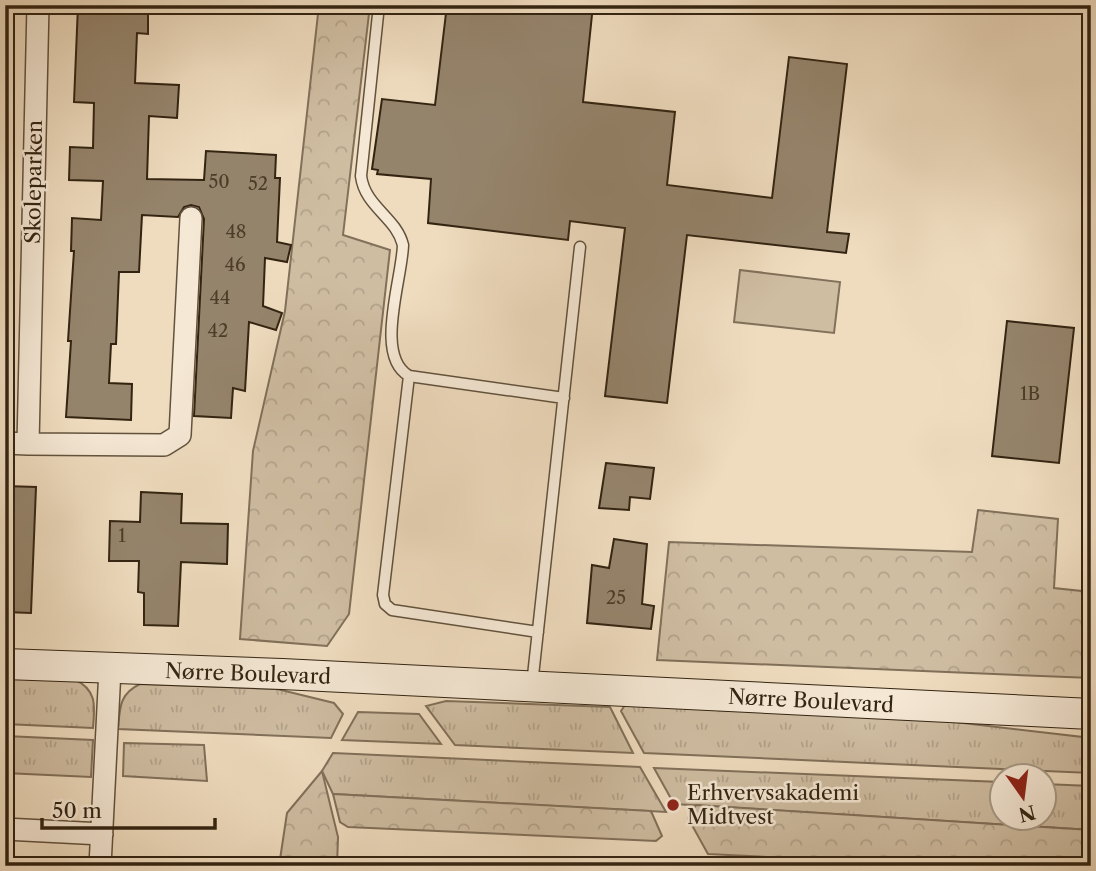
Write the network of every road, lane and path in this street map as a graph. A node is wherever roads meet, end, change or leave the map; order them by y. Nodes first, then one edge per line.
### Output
1 (38, 5) edge
2 (379, 5) edge
3 (191, 218) dead end
4 (580, 247) dead end
5 (409, 376) junction
6 (564, 398) junction
7 (5, 443) edge
8 (28, 444) junction
9 (538, 632) junction
10 (5, 664) edge
11 (110, 669) junction
12 (532, 687) junction
13 (1091, 713) edge
14 (5, 829) edge
15 (102, 834) junction
16 (100, 866) edge

1 - 8 street, Skoleparken
2 - 5 lane
3 - 8 street
4 - 6 lane
5 - 6 lane
5 - 9 lane
6 - 9 lane
7 - 8 street
9 - 12 lane
10 - 11 street, Nørre Boulevard
11 - 12 street, Nørre Boulevard
11 - 15 street
12 - 13 street, Nørre Boulevard
14 - 15 street
15 - 16 street

